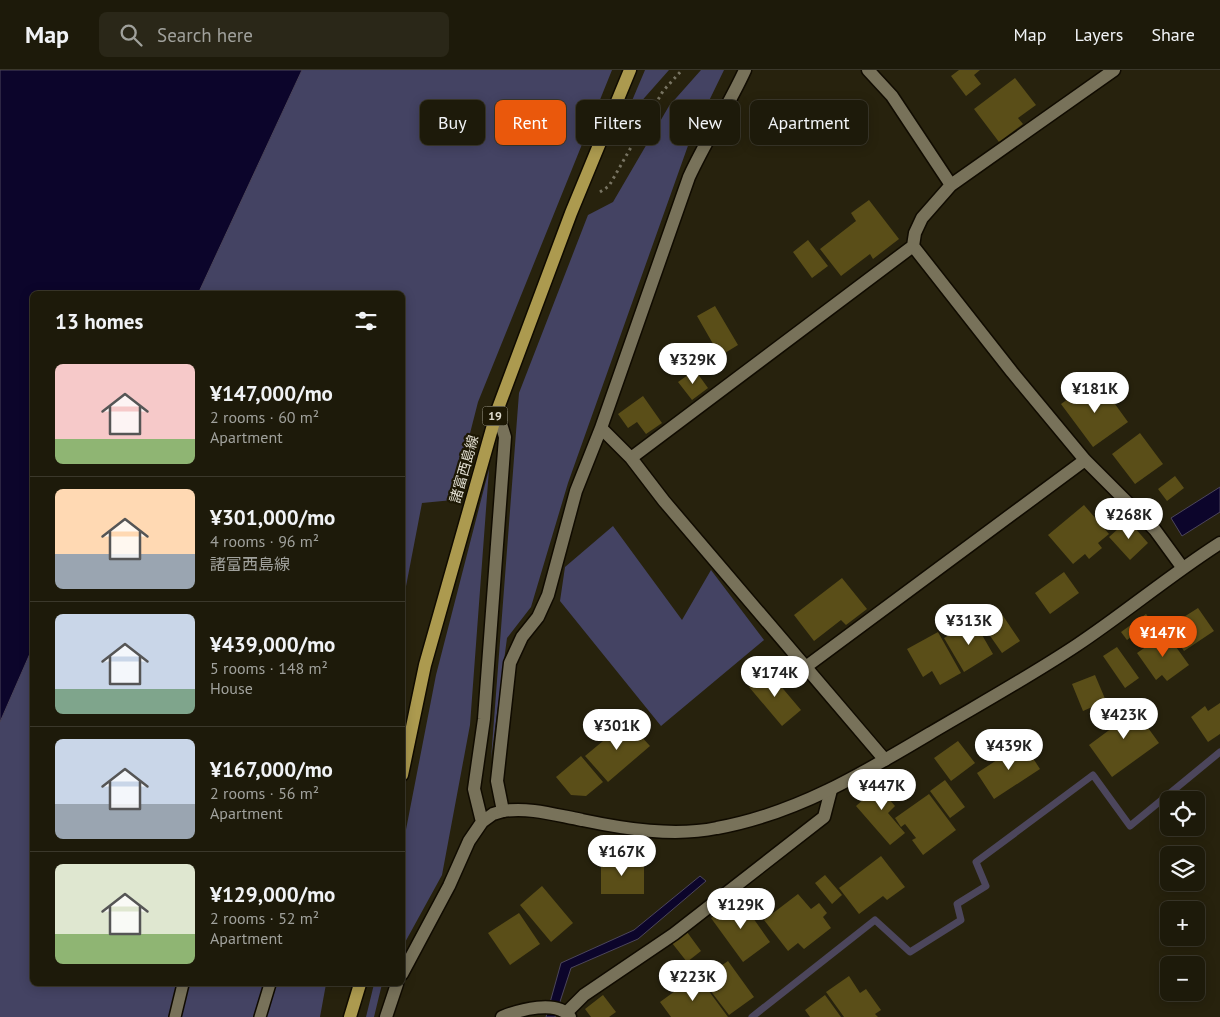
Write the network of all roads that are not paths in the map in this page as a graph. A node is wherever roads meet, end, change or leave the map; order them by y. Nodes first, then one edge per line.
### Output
1 (630, 70) edge
2 (745, 70) edge
3 (868, 70) edge
4 (1114, 70) edge
5 (951, 185) junction
6 (913, 246) junction
7 (497, 411) junction
8 (601, 428) junction
9 (631, 458) junction
10 (1084, 460) junction
11 (1220, 543) edge
12 (1182, 567) junction
13 (807, 666) junction
14 (885, 760) junction
15 (405, 761) edge
16 (831, 790) junction
17 (503, 810) junction
18 (482, 822) junction
19 (405, 968) edge
20 (183, 986) edge
21 (269, 986) edge
22 (359, 986) edge
23 (396, 986) edge
24 (561, 1012) edge
25 (176, 1017) edge
26 (260, 1017) edge
27 (350, 1017) edge
28 (386, 1017) edge
29 (502, 1017) edge

1 - 7 main road, 諸富西島線 / 19
2 - 8 street
3 - 5 street
4 - 5 street
5 - 6 street
6 - 9 street
6 - 10 street
7 - 15 main road, 諸富西島線 / 19
7 - 18 street
8 - 9 street
8 - 17 street
9 - 13 street
10 - 12 street
10 - 13 street
11 - 12 street
12 - 14 street
13 - 14 street
14 - 16 street
16 - 17 street
16 - 24 street
17 - 18 street
18 - 19 street
20 - 25 lane
21 - 26 lane
22 - 27 main road
23 - 28 street
24 - 29 street

